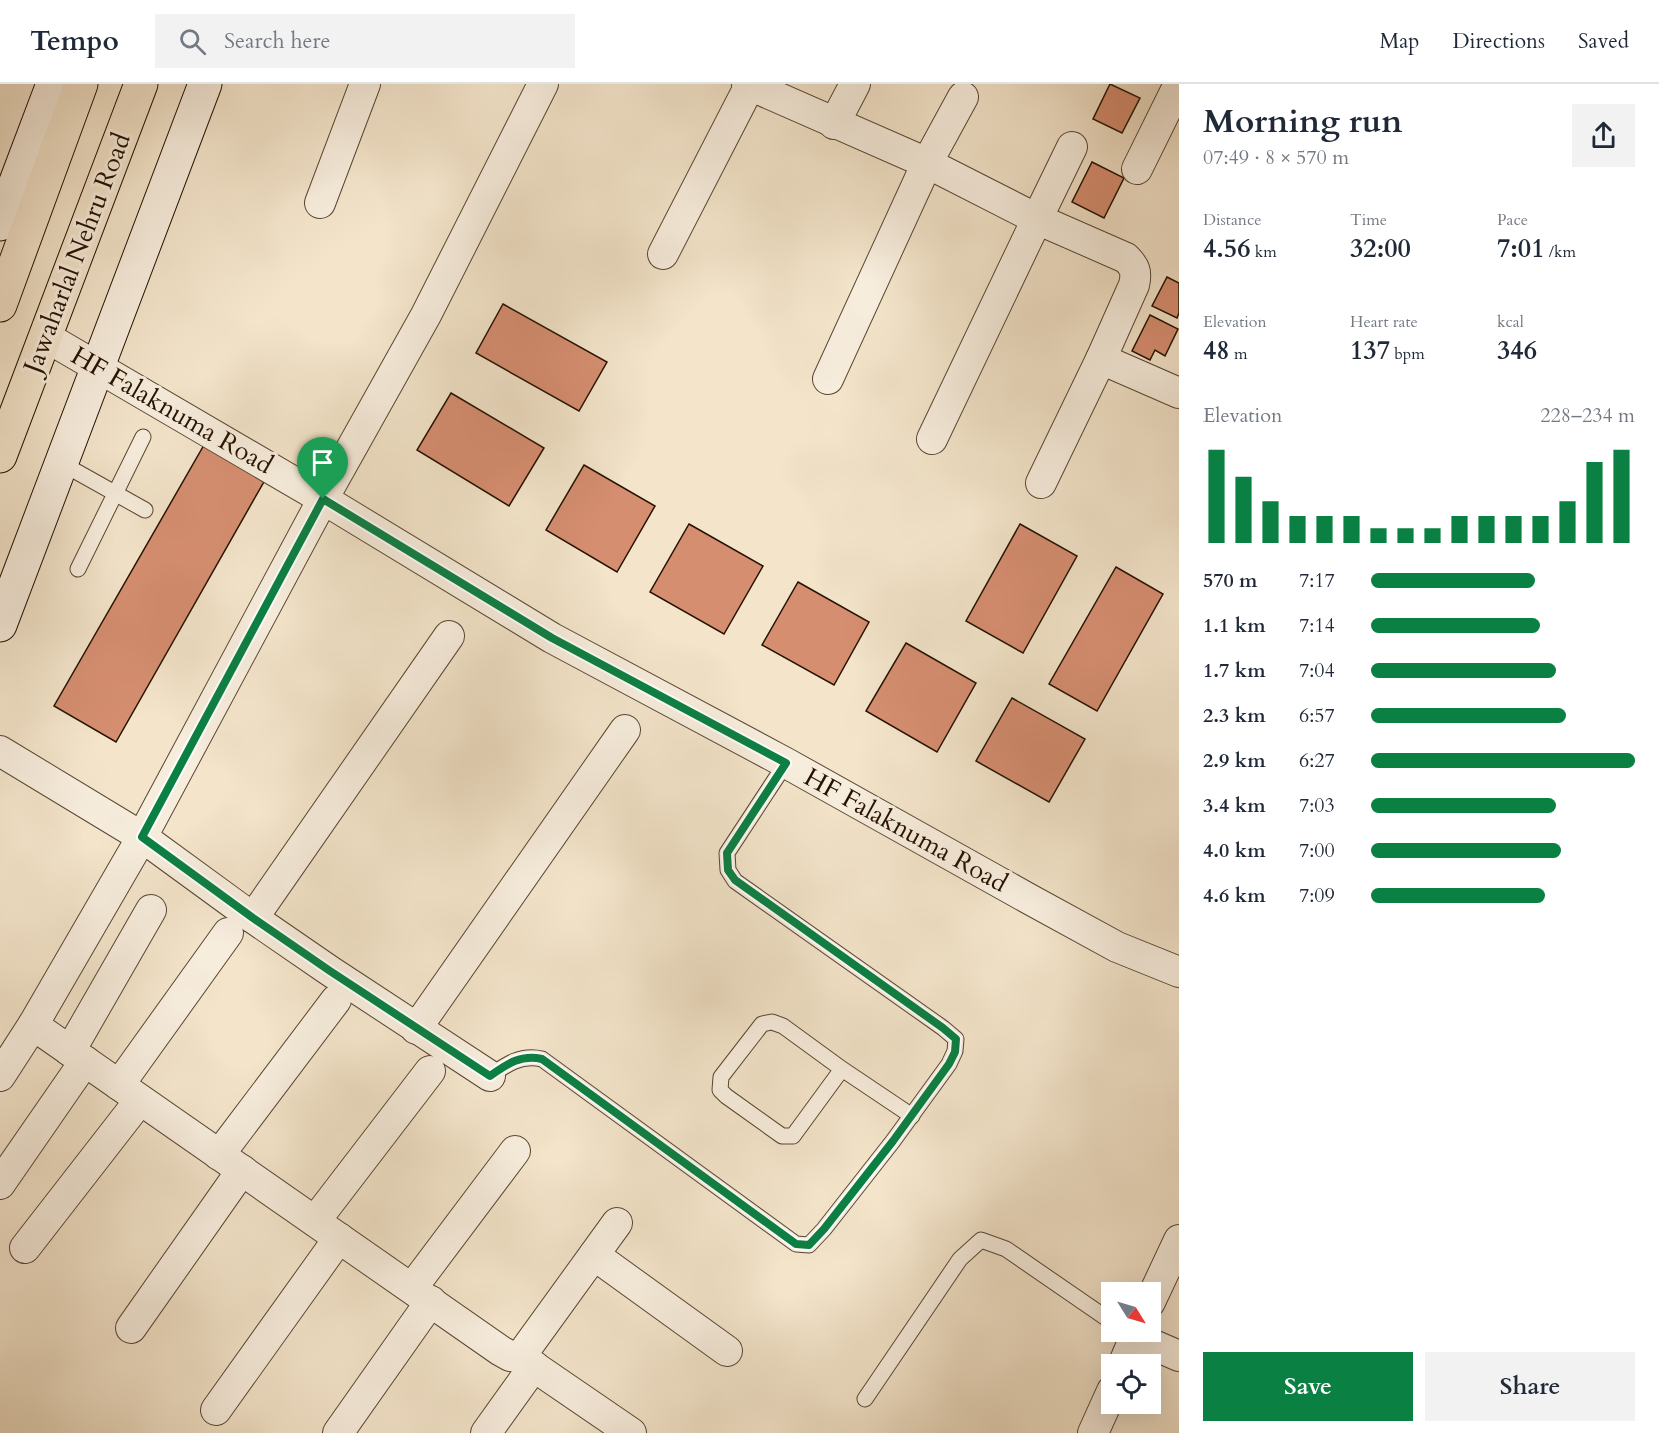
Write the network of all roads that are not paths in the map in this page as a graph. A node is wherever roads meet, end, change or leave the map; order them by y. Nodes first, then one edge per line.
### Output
1 (53, 84) edge
2 (81, 84) edge
3 (141, 84) edge
4 (205, 84) edge
5 (365, 84) edge
6 (543, 84) edge
7 (855, 84) edge
8 (1179, 84) edge
9 (760, 87) edge
10 (963, 97) dead end
11 (834, 124) junction
12 (1072, 147) dead end
13 (927, 163) junction
14 (1137, 169) dead end
15 (320, 203) dead end
16 (1037, 219) junction
17 (0, 224) edge
18 (663, 254) dead end
19 (0, 305) edge
20 (46, 337) junction
21 (1101, 359) junction
22 (97, 366) junction
23 (828, 379) dead end
24 (1179, 393) edge
25 (143, 437) dead end
26 (932, 439) dead end
27 (0, 456) edge
28 (61, 463) junction
29 (1041, 483) dead end
30 (115, 493) junction
31 (323, 499) junction
32 (145, 510) dead end
33 (78, 569) dead end
34 (0, 625) edge
35 (449, 636) dead end
36 (625, 730) dead end
37 (0, 751) edge
38 (786, 763) junction
39 (142, 837) junction
40 (151, 910) dead end
41 (253, 918) junction
42 (228, 933) dead end
43 (1179, 972) edge
44 (336, 1000) dead end
45 (33, 1025) junction
46 (416, 1029) junction
47 (77, 1056) junction
48 (842, 1069) junction
49 (430, 1071) dead end
50 (0, 1076) edge
51 (490, 1076) joint
52 (130, 1093) junction
53 (912, 1116) junction
54 (516, 1151) dead end
55 (231, 1163) junction
56 (0, 1184) edge
57 (617, 1223) dead end
58 (327, 1229) junction
59 (1179, 1240) edge
60 (26, 1248) dead end
61 (594, 1255) junction
62 (1159, 1282) edge
63 (421, 1295) junction
64 (1101, 1313) edge
65 (131, 1328) dead end
66 (1150, 1342) edge
67 (727, 1351) dead end
68 (1179, 1356) edge
69 (527, 1361) junction
70 (865, 1399) dead end
71 (216, 1410) dead end
72 (1102, 1414) edge
73 (338, 1433) edge
74 (486, 1433) edge
75 (631, 1433) edge
76 (1093, 1433) edge

1 - 17 street
2 - 19 main road, Jawaharlal Nehru Road
3 - 20 main road, Jawaharlal Nehru Road
4 - 22 street
5 - 15 street
6 - 31 street
7 - 11 street
8 - 14 street
9 - 11 street
9 - 18 street
10 - 13 street
11 - 13 street
12 - 16 street
13 - 16 street
13 - 23 street
16 - 21 street
16 - 26 street
20 - 22 street, HF Falaknuma Road
20 - 27 main road, Jawaharlal Nehru Road
21 - 24 street
21 - 29 street
22 - 28 street
22 - 31 street, HF Falaknuma Road
25 - 30 lane
28 - 30 lane
28 - 34 street
30 - 32 lane
30 - 33 lane
31 - 38 street, HF Falaknuma Road
31 - 39 street
35 - 41 street
36 - 46 street
37 - 39 street
38 - 43 street, HF Falaknuma Road
38 - 53 lane
39 - 41 street
39 - 45 street
40 - 47 street
41 - 46 street
42 - 52 street
44 - 55 street
45 - 47 street
45 - 50 street
46 - 51 street
47 - 52 street
47 - 56 street
48 - 48 lane
48 - 53 lane
49 - 58 street
51 - 53 lane
52 - 55 street
52 - 60 street
54 - 63 street
55 - 58 street
55 - 65 street
57 - 61 street
58 - 63 street
58 - 71 street
59 - 62 street
61 - 67 street
61 - 69 street
63 - 69 street
63 - 73 street
64 - 70 lane
66 - 68 street
69 - 74 street
69 - 75 street
72 - 76 street

